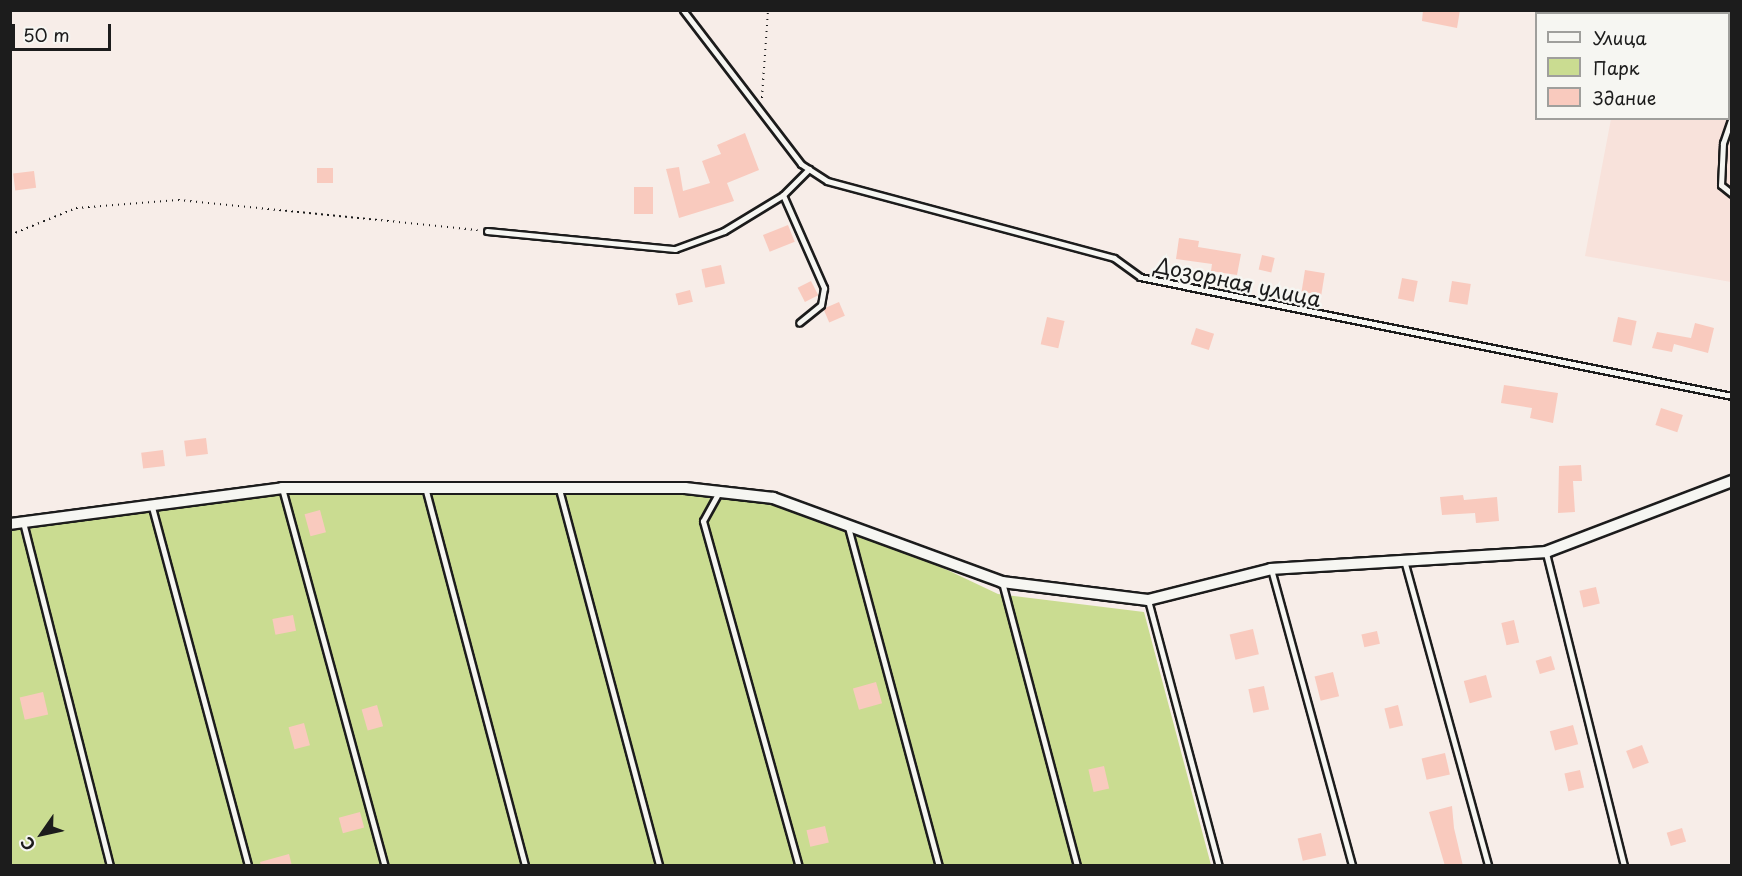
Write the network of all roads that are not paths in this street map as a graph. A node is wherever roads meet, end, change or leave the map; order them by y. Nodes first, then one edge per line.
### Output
1 (684, 10) edge
2 (1730, 120) edge
3 (809, 169) junction
4 (1731, 194) edge
5 (783, 195) junction
6 (487, 231) road end
7 (799, 323) dead end
8 (1731, 396) edge
9 (1731, 481) edge
10 (424, 486) junction
11 (559, 487) junction
12 (282, 488) junction
13 (720, 491) junction
14 (152, 507) junction
15 (23, 522) junction
16 (846, 522) junction
17 (10, 524) edge
18 (1546, 552) junction
19 (1404, 559) junction
20 (1271, 569) junction
21 (1002, 582) junction
22 (1149, 600) junction
23 (110, 866) edge
24 (248, 866) edge
25 (385, 866) edge
26 (525, 866) edge
27 (659, 866) edge
28 (799, 866) edge
29 (939, 866) edge
30 (1077, 866) edge
31 (1219, 866) edge
32 (1352, 866) edge
33 (1488, 866) edge
34 (1624, 866) edge

1 - 3 lane, Дозорная улица
2 - 4 lane
3 - 5 lane
3 - 8 lane, Дозорная улица
5 - 6 lane
5 - 7 lane
9 - 18 street
10 - 11 street
10 - 12 street
10 - 26 lane
11 - 13 street
11 - 27 lane
12 - 14 street
12 - 25 lane
13 - 16 street
13 - 28 lane
14 - 15 street
14 - 24 lane
15 - 17 street
15 - 23 lane
16 - 21 street
16 - 29 lane
18 - 19 street
18 - 34 lane
19 - 20 street
19 - 33 lane
20 - 22 street
20 - 32 lane
21 - 22 street
21 - 30 lane
22 - 31 lane

